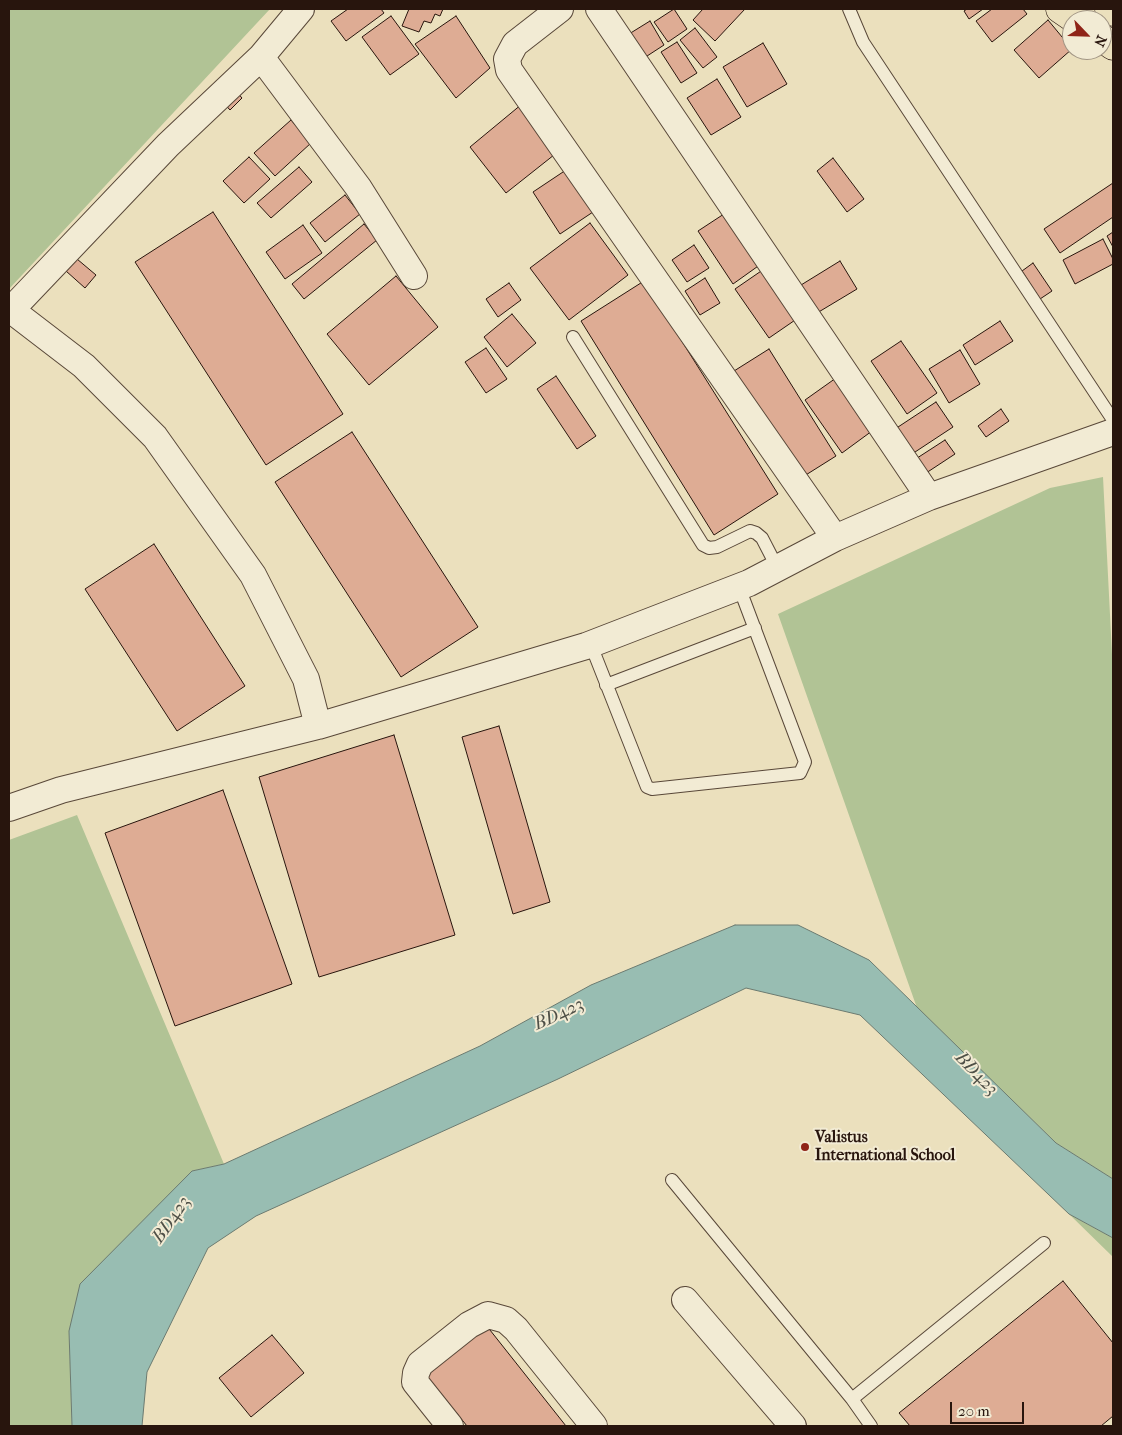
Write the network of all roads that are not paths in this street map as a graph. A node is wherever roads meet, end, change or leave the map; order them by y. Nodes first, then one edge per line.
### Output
1 (301, 9) edge
2 (560, 9) edge
3 (599, 9) edge
4 (849, 9) edge
5 (1109, 9) edge
6 (1113, 12) edge
7 (262, 58) junction
8 (414, 276) dead end
9 (10, 311) edge
10 (573, 337) dead end
11 (1113, 420) edge
12 (1113, 432) edge
13 (928, 497) junction
14 (835, 538) junction
15 (778, 569) junction
16 (739, 587) junction
17 (755, 628) junction
18 (591, 645) junction
19 (606, 685) junction
20 (318, 726) junction
21 (9, 808) edge
22 (672, 1180) dead end
23 (1044, 1244) dead end
24 (684, 1300) dead end
25 (852, 1399) junction
26 (450, 1426) edge
27 (594, 1426) edge
28 (793, 1426) edge
29 (871, 1426) edge

1 - 7 street
2 - 14 street
3 - 13 street
4 - 11 lane
5 - 6 main road
7 - 8 street
7 - 9 street
9 - 20 street
10 - 15 lane
12 - 13 street
13 - 14 street
14 - 15 street
15 - 16 street
16 - 17 lane
16 - 18 street
17 - 19 lane
17 - 19 lane
18 - 19 lane
18 - 20 street
20 - 21 street
22 - 25 lane
23 - 25 lane
24 - 28 street
25 - 29 lane
26 - 27 street

